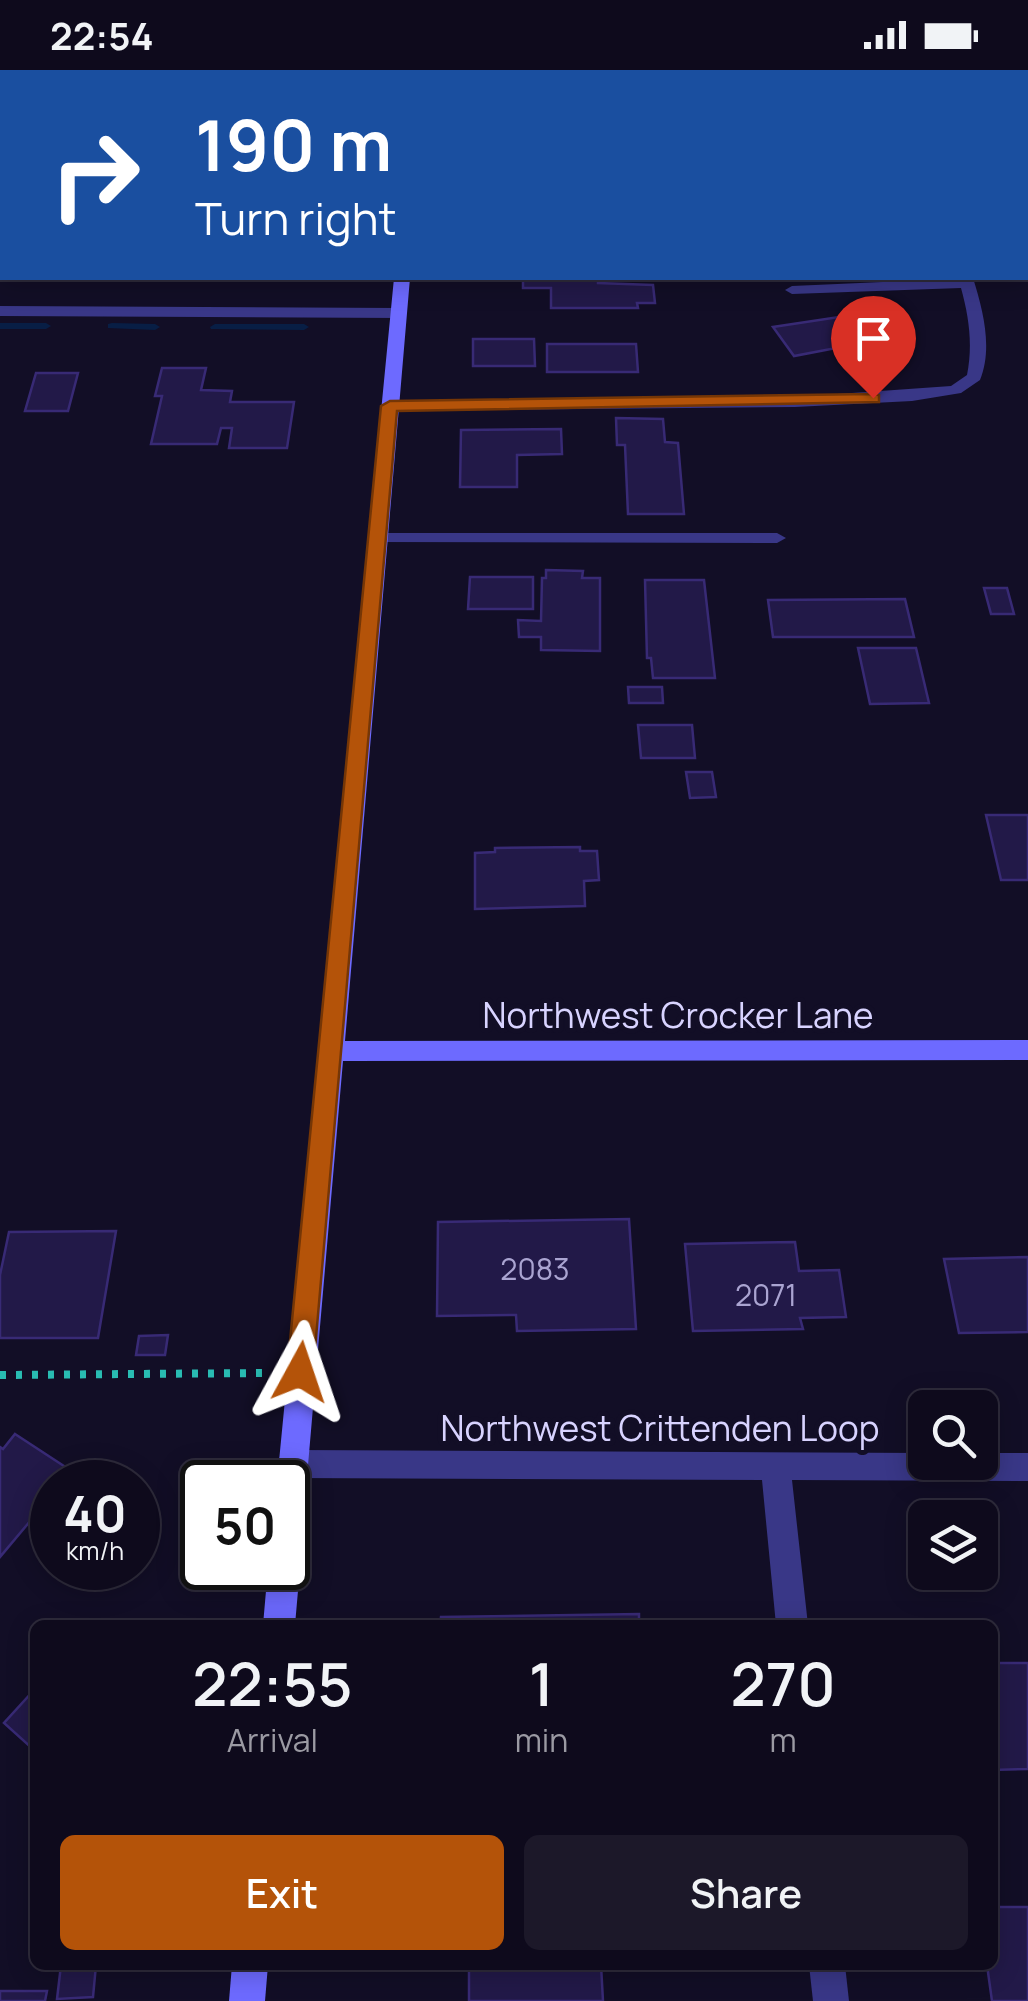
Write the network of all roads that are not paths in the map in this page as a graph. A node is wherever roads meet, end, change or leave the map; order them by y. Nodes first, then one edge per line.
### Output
1 (402, 280) edge
2 (966, 280) edge
3 (792, 290) dead end
4 (0, 311) edge
5 (398, 313) junction
6 (390, 406) junction
7 (376, 538) junction
8 (777, 538) dead end
9 (1028, 1050) edge
10 (329, 1051) junction
11 (292, 1460) edge
12 (310, 1464) edge
13 (776, 1467) junction
14 (1028, 1467) edge
15 (282, 1590) edge
16 (279, 1620) edge
17 (791, 1620) edge
18 (250, 1970) edge
19 (828, 1970) edge
20 (248, 2001) edge
21 (831, 2001) edge

1 - 5 main road
2 - 3 lane
2 - 6 lane
4 - 5 street
5 - 6 main road
6 - 7 main road
7 - 8 lane
7 - 10 main road
9 - 10 main road, Northwest Crocker Lane
10 - 11 main road
12 - 13 street, Northwest Crittenden Loop
13 - 14 street, Northwest Crittenden Loop
13 - 17 street
15 - 16 main road
18 - 20 main road
19 - 21 street

